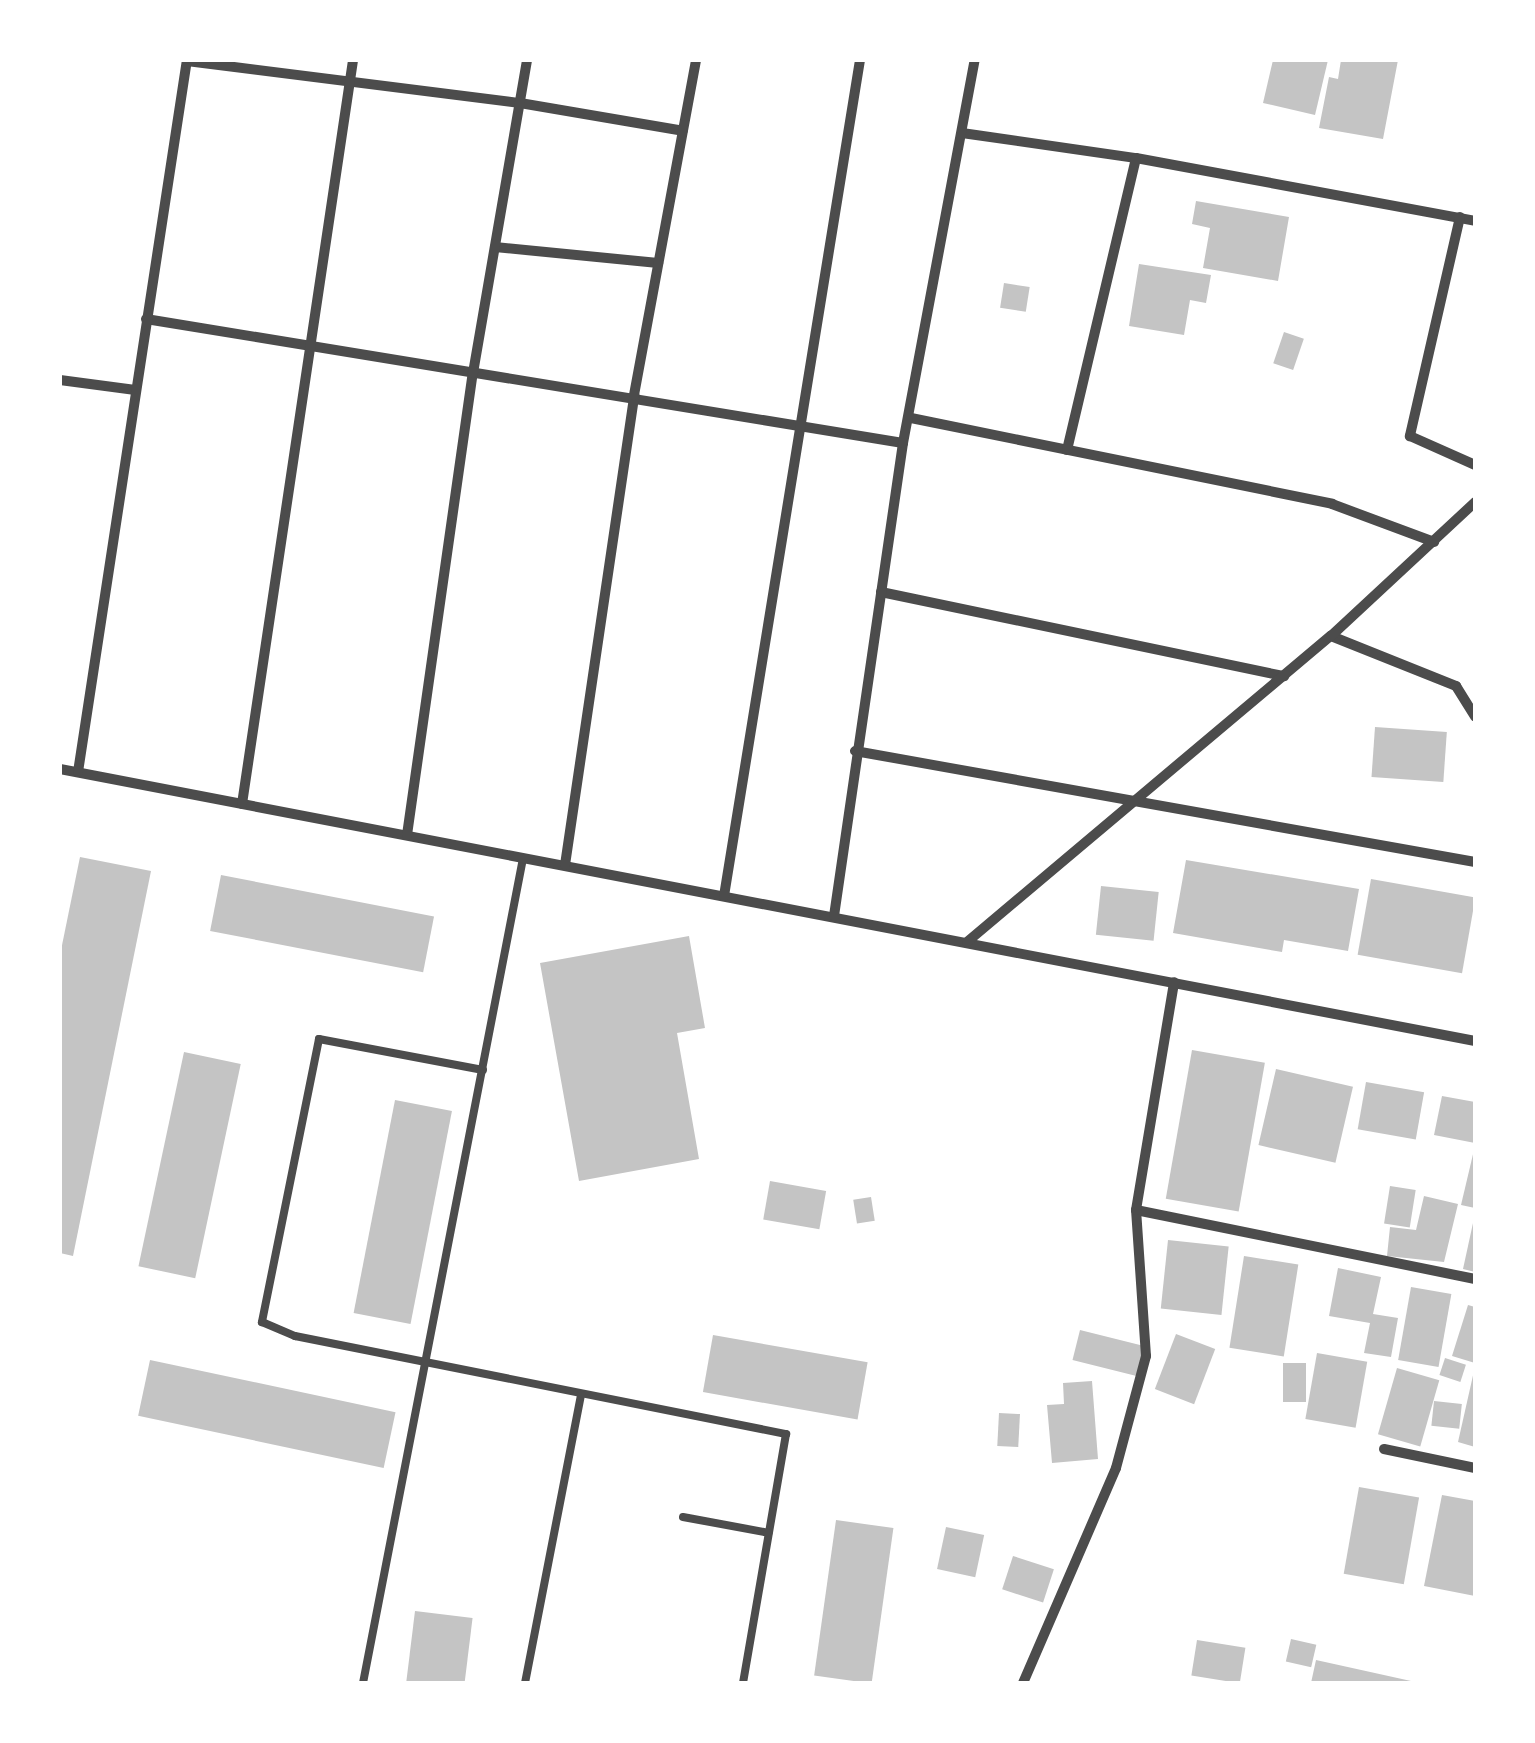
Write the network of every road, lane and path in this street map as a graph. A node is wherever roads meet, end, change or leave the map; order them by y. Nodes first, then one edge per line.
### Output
1 (187, 60) edge
2 (353, 60) edge
3 (527, 60) edge
4 (696, 60) edge
5 (860, 60) edge
6 (975, 60) edge
7 (350, 80) junction
8 (520, 103) junction
9 (683, 132) junction
10 (962, 133) junction
11 (1136, 158) junction
12 (1460, 217) junction
13 (1475, 221) edge
14 (495, 247) junction
15 (658, 262) junction
16 (146, 319) junction
17 (314, 346) junction
18 (473, 373) junction
19 (60, 380) edge
20 (135, 390) junction
21 (634, 395) junction
22 (912, 418) junction
23 (798, 424) junction
24 (903, 443) junction
25 (1067, 450) junction
26 (1475, 465) edge
27 (1475, 502) edge
28 (1434, 542) junction
29 (882, 592) junction
30 (1331, 636) junction
31 (1284, 676) junction
32 (1475, 717) edge
33 (855, 751) junction
34 (60, 769) edge
35 (78, 772) junction
36 (242, 804) junction
37 (1132, 804) junction
38 (407, 835) junction
39 (523, 858) junction
40 (1475, 862) edge
41 (565, 866) junction
42 (724, 896) junction
43 (834, 916) junction
44 (967, 942) junction
45 (1174, 982) junction
46 (1475, 1041) edge
47 (483, 1070) junction
48 (1136, 1210) junction
49 (1475, 1279) edge
50 (426, 1363) junction
51 (580, 1394) junction
52 (1384, 1449) dead end
53 (1475, 1468) edge
54 (683, 1517) dead end
55 (769, 1534) junction
56 (364, 1683) edge
57 (525, 1683) edge
58 (743, 1683) edge
59 (1023, 1683) edge

1 - 7 street
1 - 16 street
2 - 7 street
3 - 8 street
4 - 9 street
5 - 23 street
6 - 10 street
7 - 8 street
7 - 17 street
8 - 9 street
8 - 14 street
9 - 15 street
10 - 11 street
10 - 22 street
11 - 12 street
11 - 25 street
12 - 13 street
12 - 26 street
14 - 15 street
14 - 18 street
15 - 21 street
16 - 17 street
16 - 20 street
17 - 18 street
17 - 36 street
18 - 21 street
18 - 38 street
19 - 20 street
20 - 35 street
21 - 23 street
21 - 41 street
22 - 24 street
22 - 25 street
23 - 24 street
23 - 42 street
24 - 29 street
25 - 28 street
27 - 28 street
28 - 30 street
29 - 31 street
29 - 33 street
30 - 31 street
30 - 32 street
31 - 37 street
33 - 37 street
33 - 43 street
34 - 35 street
35 - 36 street
36 - 38 street
37 - 40 street
37 - 44 street
38 - 39 street
39 - 41 street
39 - 47 lane
41 - 42 street
42 - 43 street
43 - 44 street
44 - 45 street
45 - 46 street
45 - 48 street
47 - 50 lane
47 - 50 lane
48 - 49 street
48 - 59 street
50 - 51 lane
50 - 56 lane
51 - 55 lane
51 - 57 lane
52 - 53 street
54 - 55 lane
55 - 58 lane

